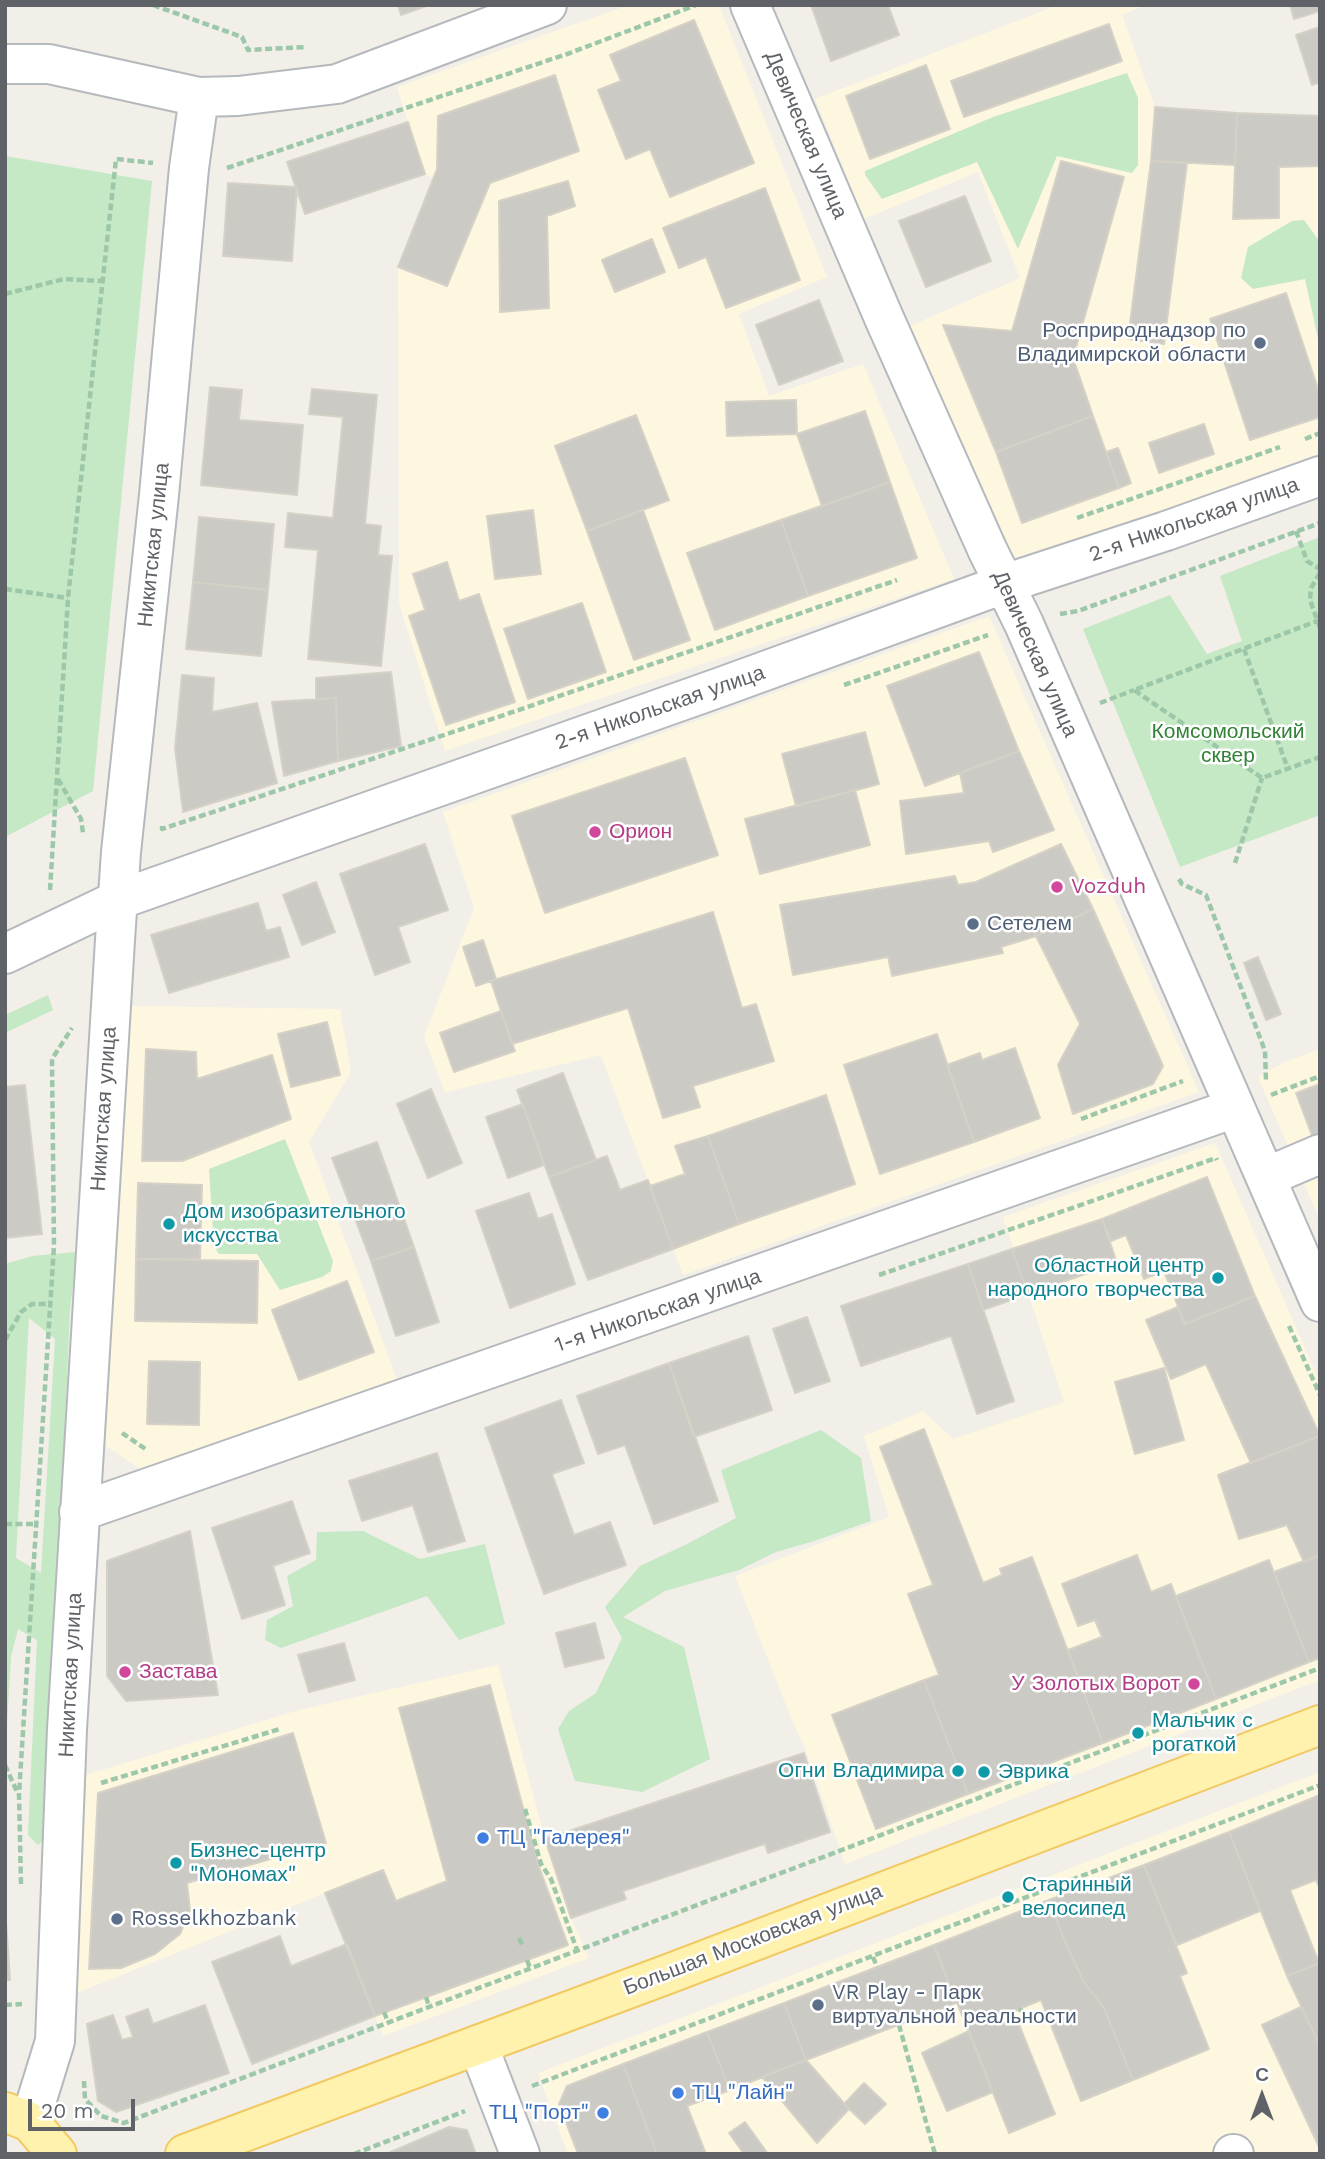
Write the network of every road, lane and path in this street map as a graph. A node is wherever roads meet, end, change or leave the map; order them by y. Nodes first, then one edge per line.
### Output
1 (153, 5) edge
2 (547, 5) edge
3 (696, 5) edge
4 (750, 5) edge
5 (248, 50) dead end
6 (5, 64) edge
7 (199, 97) junction
8 (161, 164) dead end
9 (219, 171) dead end
10 (101, 282) junction
11 (5, 294) edge
12 (1320, 433) edge
13 (1297, 441) dead end
14 (1285, 445) dead end
15 (1320, 476) edge
16 (1073, 519) dead end
17 (1320, 523) edge
18 (1296, 531) junction
19 (1320, 571) edge
20 (910, 576) dead end
21 (1004, 584) junction
22 (5, 589) edge
23 (68, 598) junction
24 (1060, 614) junction
25 (1318, 620) edge
26 (1024, 624) junction
27 (1066, 626) dead end
28 (1320, 628) edge
29 (991, 647) dead end
30 (1244, 649) junction
31 (1134, 690) junction
32 (1105, 715) dead end
33 (1320, 757) edge
34 (1287, 769) junction
35 (57, 777) junction
36 (1262, 778) junction
37 (163, 816) dead end
38 (85, 845) dead end
39 (1235, 863) dead end
40 (1176, 872) dead end
41 (50, 891) dead end
42 (118, 901) junction
43 (5, 954) edge
44 (77, 1020) dead end
45 (1178, 1070) dead end
46 (1320, 1076) edge
47 (1271, 1095) junction
48 (1276, 1106) dead end
49 (1235, 1108) junction
50 (1080, 1119) dead end
51 (1320, 1154) edge
52 (1221, 1171) dead end
53 (1266, 1177) junction
54 (54, 1246) dead end
55 (878, 1276) dead end
56 (1320, 1303) edge
57 (51, 1304) dead end
58 (1287, 1320) dead end
59 (5, 1340) edge
60 (1320, 1395) edge
61 (118, 1430) dead end
62 (149, 1451) dead end
63 (79, 1512) junction
64 (5, 1524) edge
65 (37, 1524) dead end
66 (1320, 1668) edge
67 (1320, 1725) edge
68 (280, 1729) dead end
69 (5, 1766) edge
70 (1320, 1785) edge
71 (94, 1786) dead end
72 (19, 1794) dead end
73 (525, 1809) dead end
74 (984, 1914) junction
75 (986, 1923) dead end
76 (519, 1938) dead end
77 (522, 1945) dead end
78 (577, 1950) junction
79 (873, 1957) junction
80 (527, 1960) dead end
81 (877, 1967) dead end
82 (530, 1968) junction
83 (426, 1997) dead end
84 (23, 2004) dead end
85 (5, 2005) edge
86 (429, 2006) junction
87 (1018, 2009) dead end
88 (384, 2012) dead end
89 (1033, 2019) dead end
90 (388, 2022) junction
91 (899, 2025) dead end
92 (478, 2045) junction
93 (83, 2074) dead end
94 (499, 2098) junction
95 (18, 2117) edge
96 (245, 2143) edge
97 (57, 2154) edge
98 (85, 2154) edge
99 (185, 2154) edge
100 (354, 2154) edge
101 (520, 2154) edge
102 (936, 2154) edge

1 - 5 path
2 - 7 street
3 - 9 path
4 - 21 street, Девическая улица
6 - 7 street
7 - 42 street, Никитская улица
8 - 10 path
10 - 11 path
10 - 23 path
12 - 13 path
14 - 16 path
15 - 21 street, 2-я Никольская улица
17 - 18 path
18 - 19 path
18 - 24 path
19 - 25 path
20 - 37 path
21 - 26 street, Девическая улица
21 - 42 street, 2-я Никольская улица
22 - 23 path
23 - 35 path
24 - 26 path
24 - 27 path
25 - 28 path
25 - 30 path
26 - 29 path
26 - 49 street, Девическая улица
30 - 31 path
30 - 34 path
31 - 32 path
31 - 36 path
33 - 34 path
34 - 36 path
35 - 38 path
35 - 41 path
36 - 39 path
40 - 47 path
42 - 43 street, 2-я Никольская улица
42 - 63 street, Никитская улица
44 - 54 path
45 - 50 path
46 - 47 path
47 - 48 path
49 - 53 street, Девическая улица
49 - 63 street, 1-я Никольская улица
51 - 53 street
52 - 55 path
53 - 56 street, Девическая улица
57 - 59 path
58 - 60 path
61 - 62 path
63 - 95 street, Никитская улица
64 - 65 path
66 - 78 path
67 - 92 main road, Большая Московская улица
68 - 71 path
69 - 72 path
70 - 74 path
73 - 78 path
74 - 75 path
74 - 79 path
76 - 77 path
78 - 82 path
79 - 81 path
79 - 94 path
80 - 82 path
82 - 86 path
83 - 86 path
84 - 85 path
86 - 90 path
87 - 89 path
88 - 90 path
90 - 93 path
91 - 102 path
92 - 94 street
92 - 96 main road, Большая Московская улица
94 - 100 path
94 - 101 street
95 - 97 main road
95 - 98 main road
96 - 99 main road, Большая Московская улица

